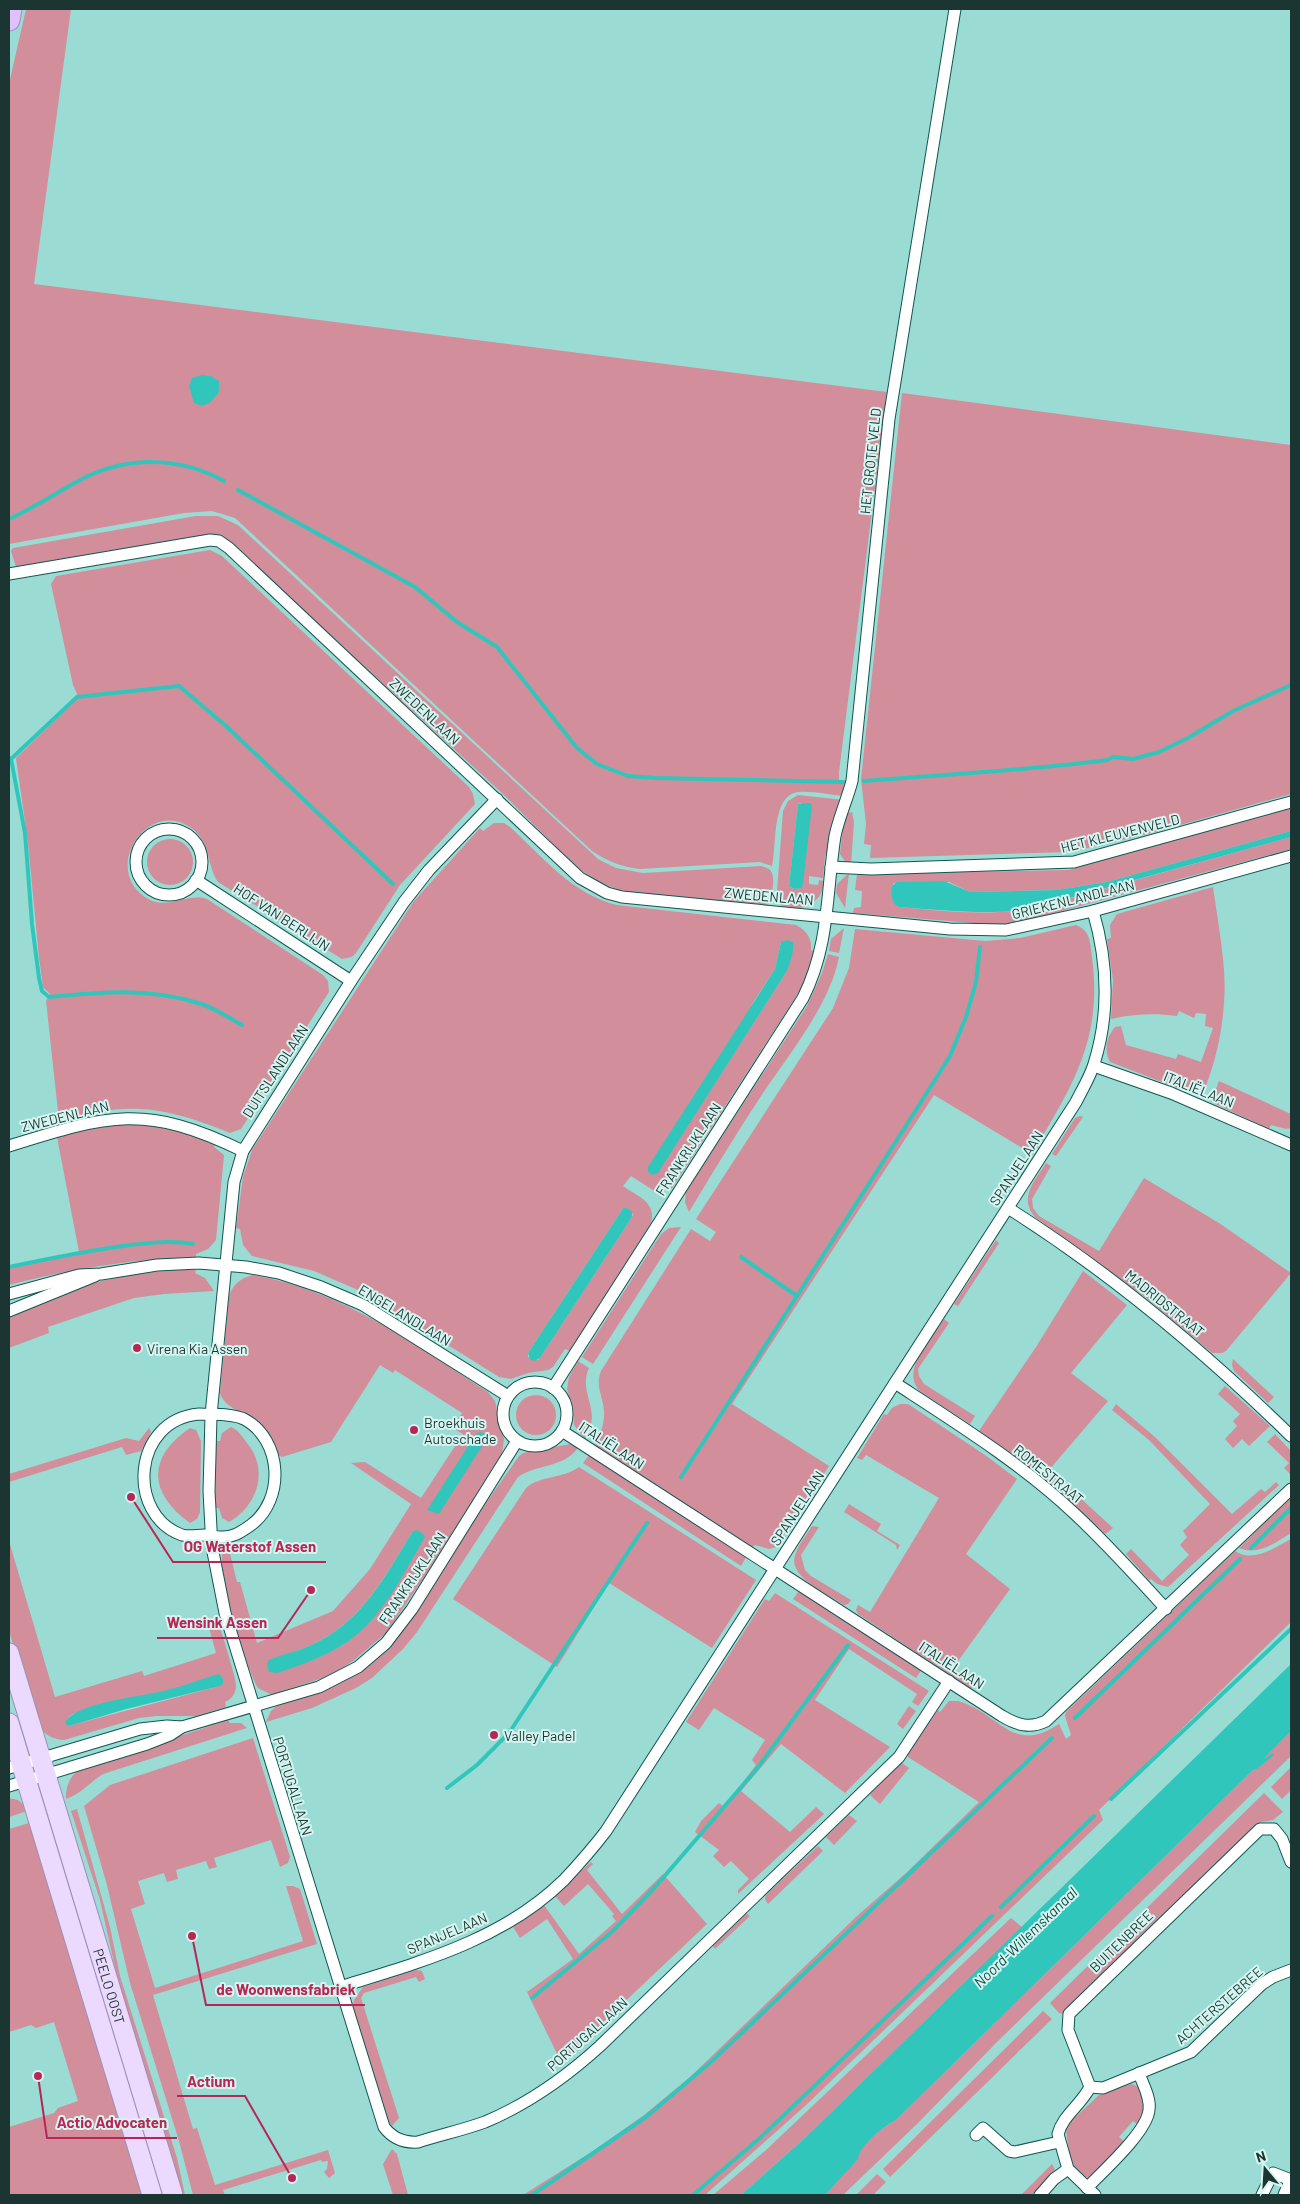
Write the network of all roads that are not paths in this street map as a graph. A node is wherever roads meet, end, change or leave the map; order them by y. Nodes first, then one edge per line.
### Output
1 (11, 9) edge
2 (955, 9) edge
3 (9, 20) edge
4 (9, 574) edge
5 (497, 799) junction
6 (1291, 802) edge
7 (1291, 856) edge
8 (831, 867) junction
9 (196, 880) junction
10 (1093, 911) junction
11 (827, 916) junction
12 (351, 981) junction
13 (1094, 1066) junction
14 (1291, 1145) edge
15 (9, 1146) edge
16 (243, 1151) junction
17 (1008, 1208) junction
18 (226, 1265) junction
19 (101, 1274) junction
20 (9, 1294) edge
21 (9, 1311) edge
22 (895, 1383) junction
23 (554, 1388) junction
24 (508, 1396) junction
25 (212, 1415) junction
26 (562, 1431) junction
27 (1291, 1436) edge
28 (517, 1441) junction
29 (1291, 1489) edge
30 (212, 1536) junction
31 (775, 1569) junction
32 (1166, 1609) junction
33 (9, 1652) edge
34 (949, 1680) junction
35 (253, 1706) junction
36 (9, 1724) edge
37 (182, 1727) junction
38 (44, 1767) junction
39 (16, 1774) edge
40 (1291, 1862) edge
41 (1291, 1970) edge
42 (340, 1987) junction
43 (1139, 2073) junction
44 (1090, 2087) junction
45 (976, 2135) dead end
46 (1059, 2142) junction
47 (1068, 2170) junction
48 (1291, 2180) edge
49 (1291, 2184) edge
50 (1091, 2192) edge
51 (152, 2195) edge
52 (173, 2195) edge
53 (1040, 2195) edge
54 (1262, 2195) edge
55 (1286, 2195) edge

1 - 3 highway
2 - 8 street, HET GROTE VELD
4 - 5 street, ZWEDENLAAN
5 - 11 street, ZWEDENLAAN
5 - 12 street, DUITSLANDLAAN
6 - 8 street, HET KLEUVENVELD
7 - 10 street, GRIEKENLANDLAAN
8 - 11 street, HET GROTE VELD
9 - 9 street
9 - 12 street, HOF VAN BERLIJN
10 - 11 street, GRIEKENLANDLAAN
10 - 13 street, SPANJELAAN
11 - 23 street, FRANKRIJKLAAN
12 - 16 street, DUITSLANDLAAN
13 - 14 street, ITALIËLAAN
13 - 17 street, SPANJELAAN
15 - 16 street, ZWEDENLAAN
16 - 18 street, DUITSLANDLAAN
17 - 22 street, SPANJELAAN
17 - 27 street, MADRIDSTRAAT
18 - 19 street, ENGELANDLAAN
18 - 24 street, ENGELANDLAAN
18 - 25 street, DUITSLANDLAAN
19 - 20 street, ENGELANDLAAN
19 - 21 street, ENGELANDLAAN
22 - 31 street, SPANJELAAN
22 - 32 street, ROMESTRAAT
23 - 24 street
23 - 26 street
24 - 28 street
25 - 30 street, DUITSLANDLAAN
25 - 30 street
25 - 30 street
26 - 28 street
26 - 31 street, ITALIËLAAN
28 - 35 street, FRANKRIJKLAAN
29 - 32 street, ITALIËLAAN
30 - 35 street, DUITSLANDLAAN
31 - 34 street, ITALIËLAAN
31 - 42 street, SPANJELAAN
32 - 34 street, ITALIËLAAN
33 - 38 main road, PEELO OOST
34 - 42 street, PORTUGALLAAN
35 - 37 street, FRANKRIJKLAAN
35 - 42 street, PORTUGALLAAN
36 - 39 main road, PEELO OOST
37 - 38 street, FRANKRIJKLAAN
37 - 38 street, FRANKRIJKLAAN
38 - 39 street
38 - 39 street
38 - 52 main road, PEELO OOST
39 - 51 main road, PEELO OOST
40 - 44 street, BUITENBREE
41 - 43 street, ACHTERSTEBREE
43 - 44 street, ACHTERSTEBREE
43 - 50 street
44 - 46 street
45 - 46 street
46 - 47 street
47 - 50 street
47 - 53 street
48 - 54 street
49 - 55 street

